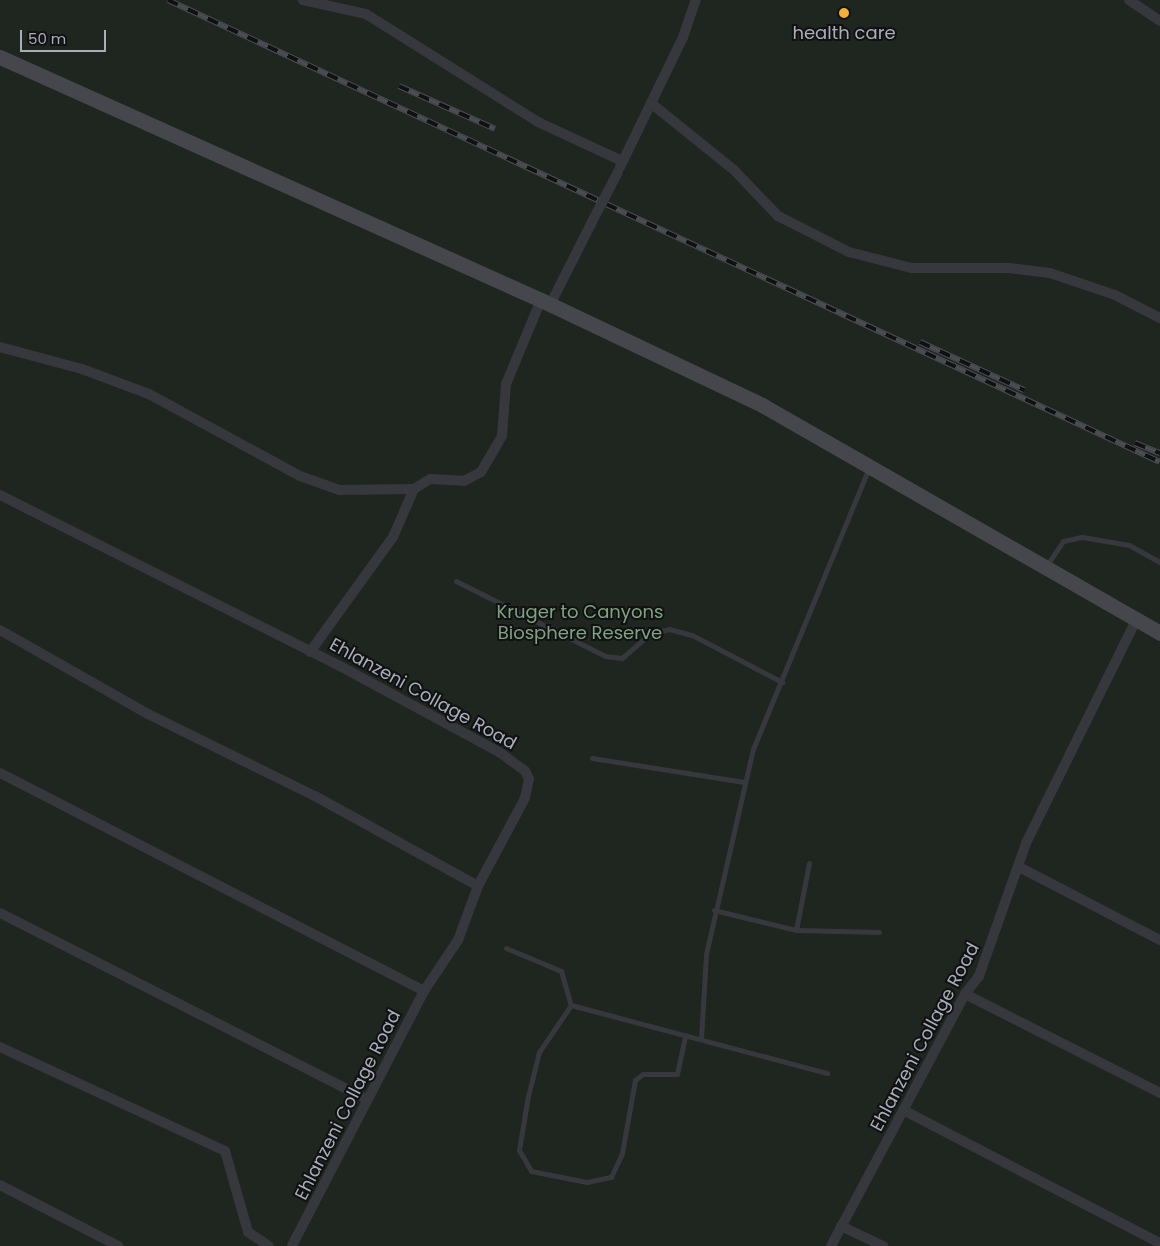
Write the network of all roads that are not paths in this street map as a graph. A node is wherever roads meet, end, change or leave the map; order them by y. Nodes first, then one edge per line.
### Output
1 (303, 0) edge
2 (696, 0) edge
3 (1129, 0) edge
4 (1160, 21) edge
5 (0, 57) edge
6 (652, 104) junction
7 (622, 162) junction
8 (546, 302) junction
9 (1160, 318) edge
10 (0, 347) edge
11 (871, 464) junction
12 (414, 489) junction
13 (0, 495) edge
14 (1160, 562) edge
15 (1046, 565) junction
16 (456, 581) dead end
17 (1136, 620) junction
18 (0, 630) edge
19 (1160, 633) edge
20 (310, 652) junction
21 (782, 682) junction
22 (592, 758) dead end
23 (0, 773) edge
24 (744, 782) junction
25 (808, 863) dead end
26 (1019, 867) junction
27 (478, 886) junction
28 (714, 910) junction
29 (0, 913) edge
30 (796, 930) junction
31 (878, 932) dead end
32 (1160, 940) edge
33 (506, 948) dead end
34 (424, 991) junction
35 (965, 994) junction
36 (571, 1005) junction
37 (685, 1035) junction
38 (701, 1038) junction
39 (0, 1046) edge
40 (827, 1073) dead end
41 (1160, 1093) edge
42 (367, 1098) junction
43 (905, 1111) junction
44 (0, 1185) edge
45 (841, 1226) junction
46 (1160, 1243) edge
47 (118, 1246) edge
48 (269, 1246) edge
49 (292, 1246) edge
50 (830, 1246) edge
51 (883, 1246) edge

1 - 7 street
2 - 6 street
3 - 4 street
5 - 8 street
6 - 7 street
6 - 9 street
7 - 8 street, bridge
8 - 11 street
8 - 12 street
10 - 12 street
11 - 15 street
11 - 21 lane
12 - 20 street, Ehlanzeni Collage Road
13 - 20 street
14 - 15 lane
15 - 17 street
16 - 21 lane
17 - 19 street
17 - 26 street, Ehlanzeni Collage Road
18 - 27 street
20 - 27 street, Ehlanzeni Collage Road
21 - 24 lane
22 - 24 lane
23 - 34 street
24 - 28 lane
25 - 30 lane
26 - 32 street
26 - 35 street, Ehlanzeni Collage Road
27 - 34 street, Ehlanzeni Collage Road
28 - 30 lane
28 - 38 lane
29 - 42 street
30 - 31 lane
33 - 36 lane
34 - 42 street, Ehlanzeni Collage Road
35 - 41 street
35 - 43 street, Ehlanzeni Collage Road
36 - 37 lane
36 - 37 lane
37 - 38 lane
38 - 40 lane
39 - 48 street
42 - 49 street, Ehlanzeni Collage Road
43 - 45 street, Ehlanzeni Collage Road
43 - 46 street
44 - 47 street
45 - 50 street, Ehlanzeni Collage Road
45 - 51 street

